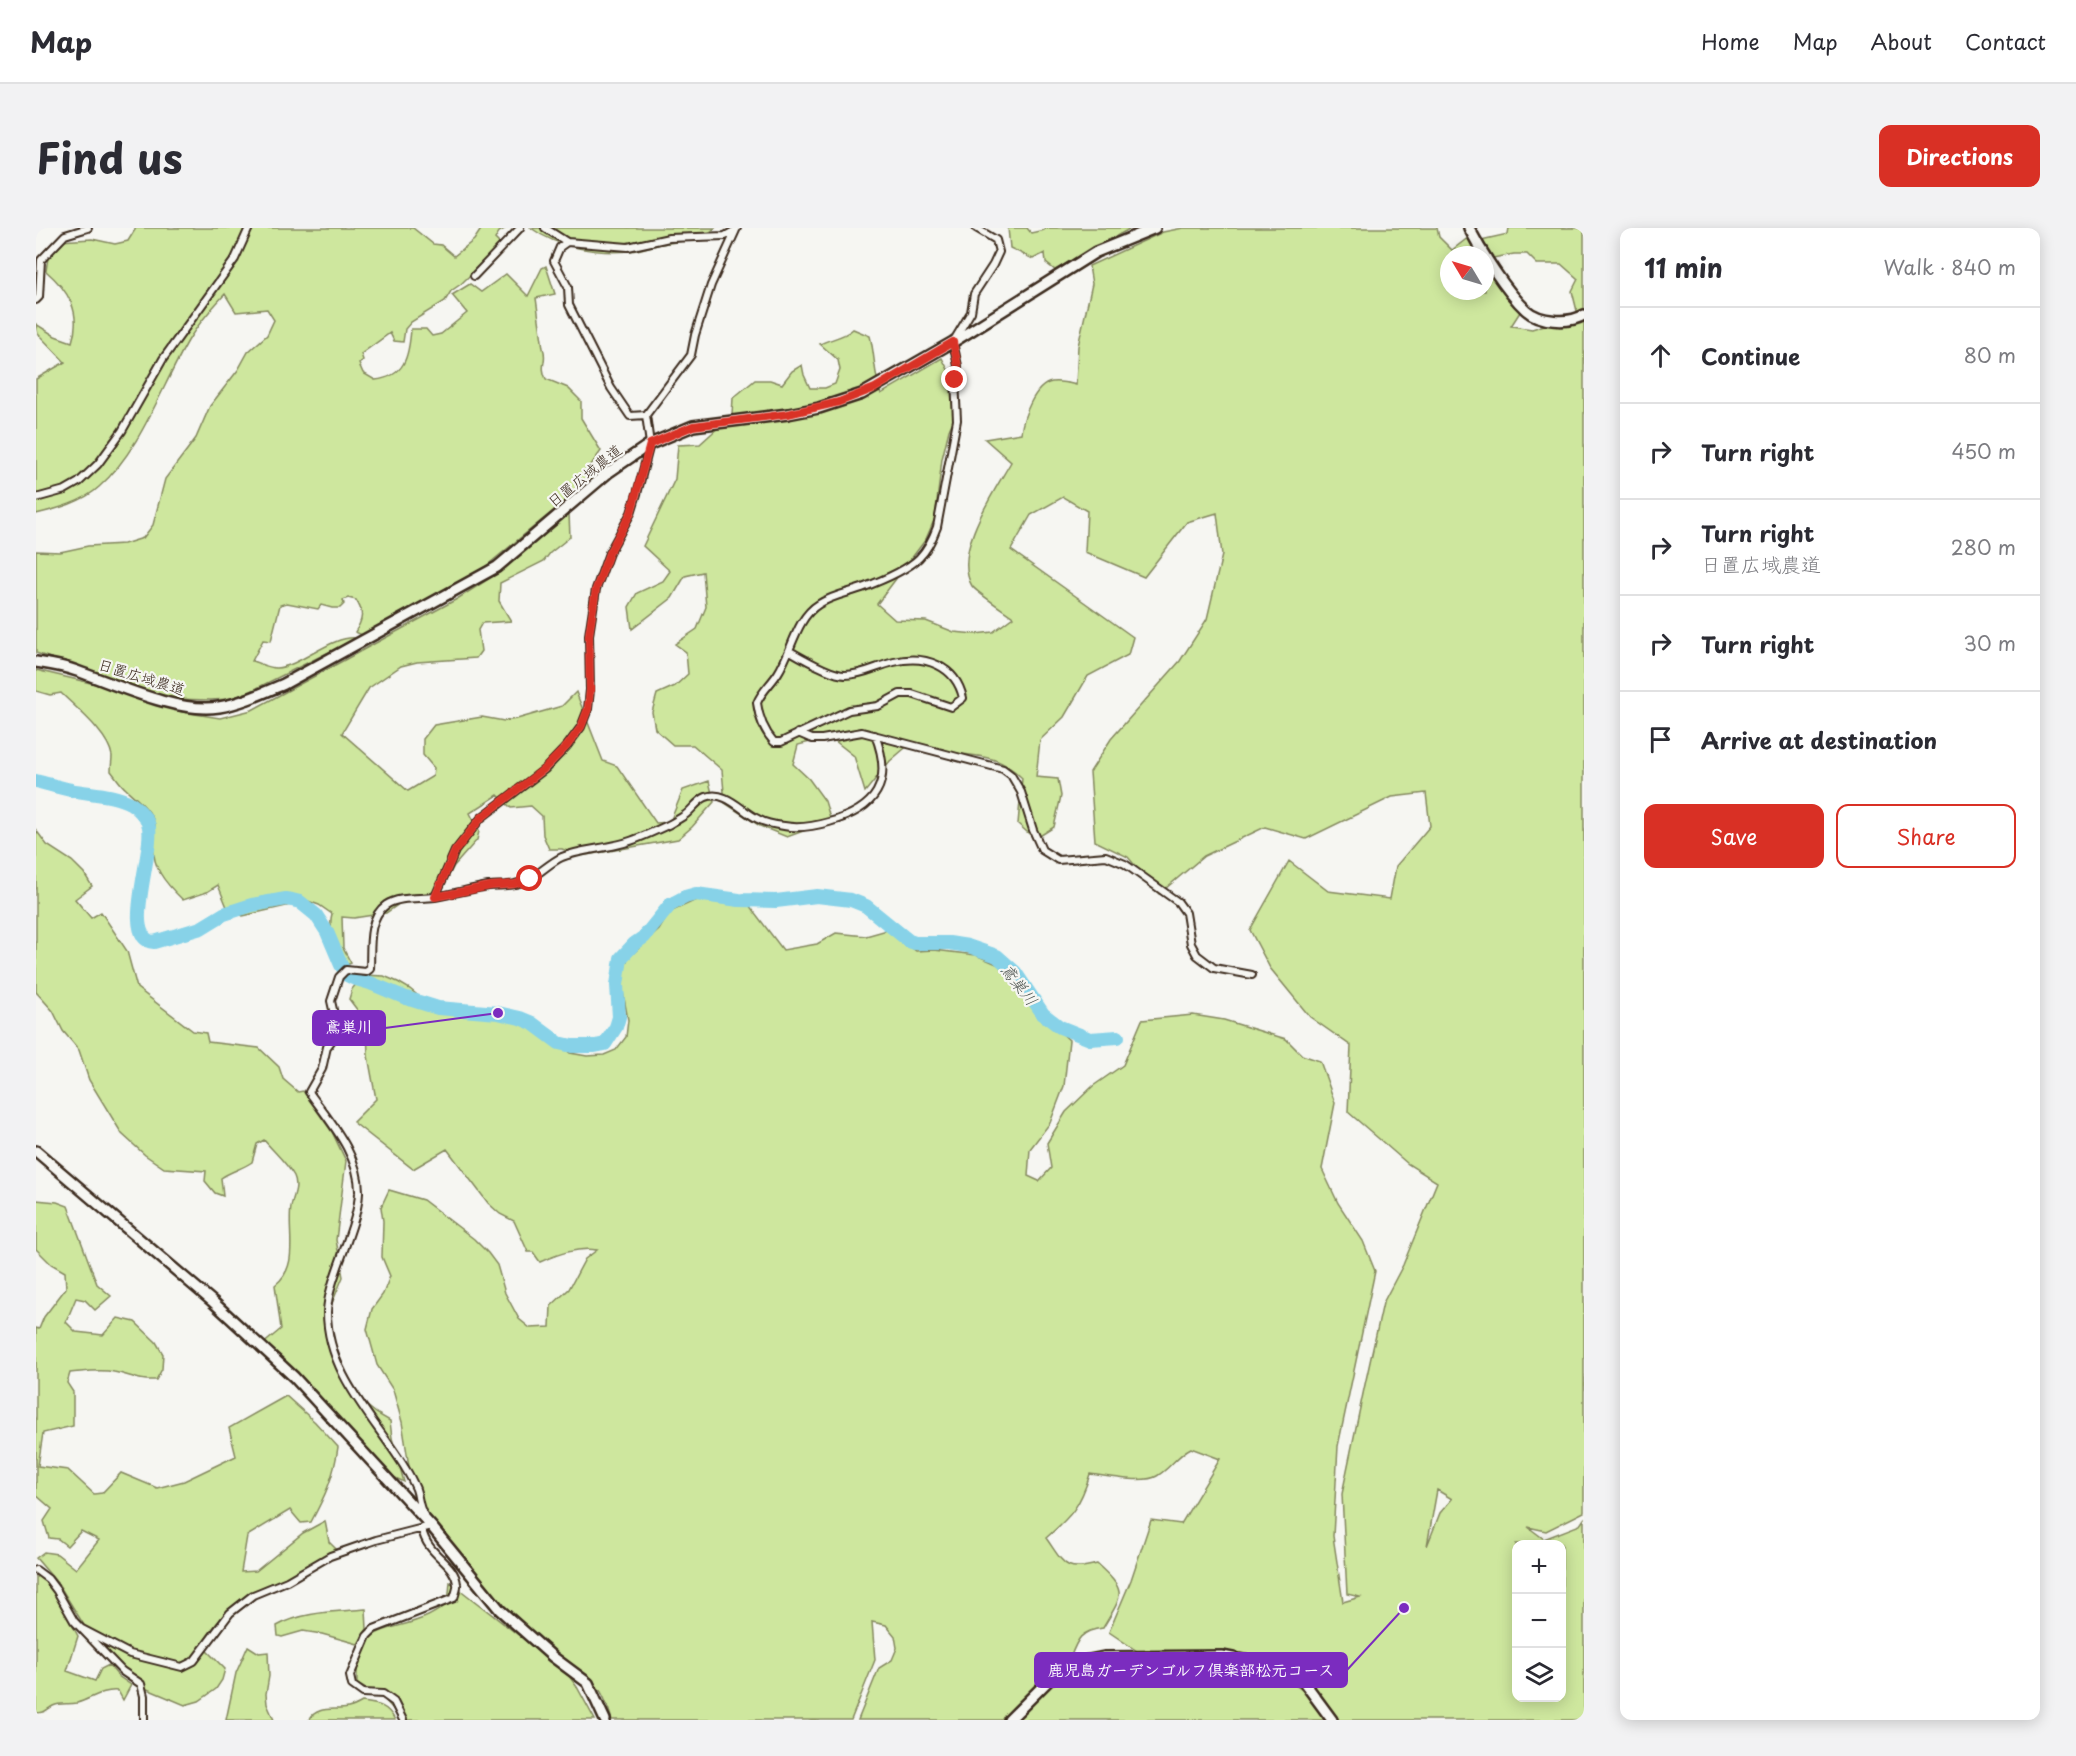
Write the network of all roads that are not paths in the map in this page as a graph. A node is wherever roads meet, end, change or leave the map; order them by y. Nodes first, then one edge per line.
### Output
1 (88, 228) edge
2 (249, 228) edge
3 (520, 228) edge
4 (545, 228) edge
5 (975, 228) edge
6 (1155, 228) edge
7 (1469, 228) edge
8 (737, 229) edge
9 (567, 242) junction
10 (474, 276) dead end
11 (36, 300) edge
12 (1584, 315) edge
13 (953, 342) junction
14 (646, 415) junction
15 (650, 444) junction
16 (36, 498) edge
17 (790, 651) junction
18 (36, 662) edge
19 (798, 733) junction
20 (875, 735) junction
21 (435, 897) junction
22 (1252, 975) dead end
23 (36, 1151) edge
24 (427, 1528) junction
25 (36, 1570) edge
26 (82, 1629) junction
27 (144, 1720) edge
28 (403, 1720) edge
29 (605, 1720) edge
30 (1009, 1720) edge
31 (1332, 1720) edge

1 - 11 street
2 - 16 street
3 - 10 street
4 - 9 street
5 - 13 street
6 - 13 street, 日置広域農道
7 - 12 street
8 - 9 street
8 - 14 street
9 - 14 street
13 - 15 street, 日置広域農道
13 - 17 street
14 - 15 street
15 - 18 street, 日置広域農道
15 - 21 street
17 - 19 street
17 - 19 street
19 - 20 street
20 - 21 street
20 - 22 street
21 - 24 street
23 - 24 street
24 - 26 street
24 - 28 street
24 - 29 street
25 - 26 street
26 - 27 street
30 - 31 street

